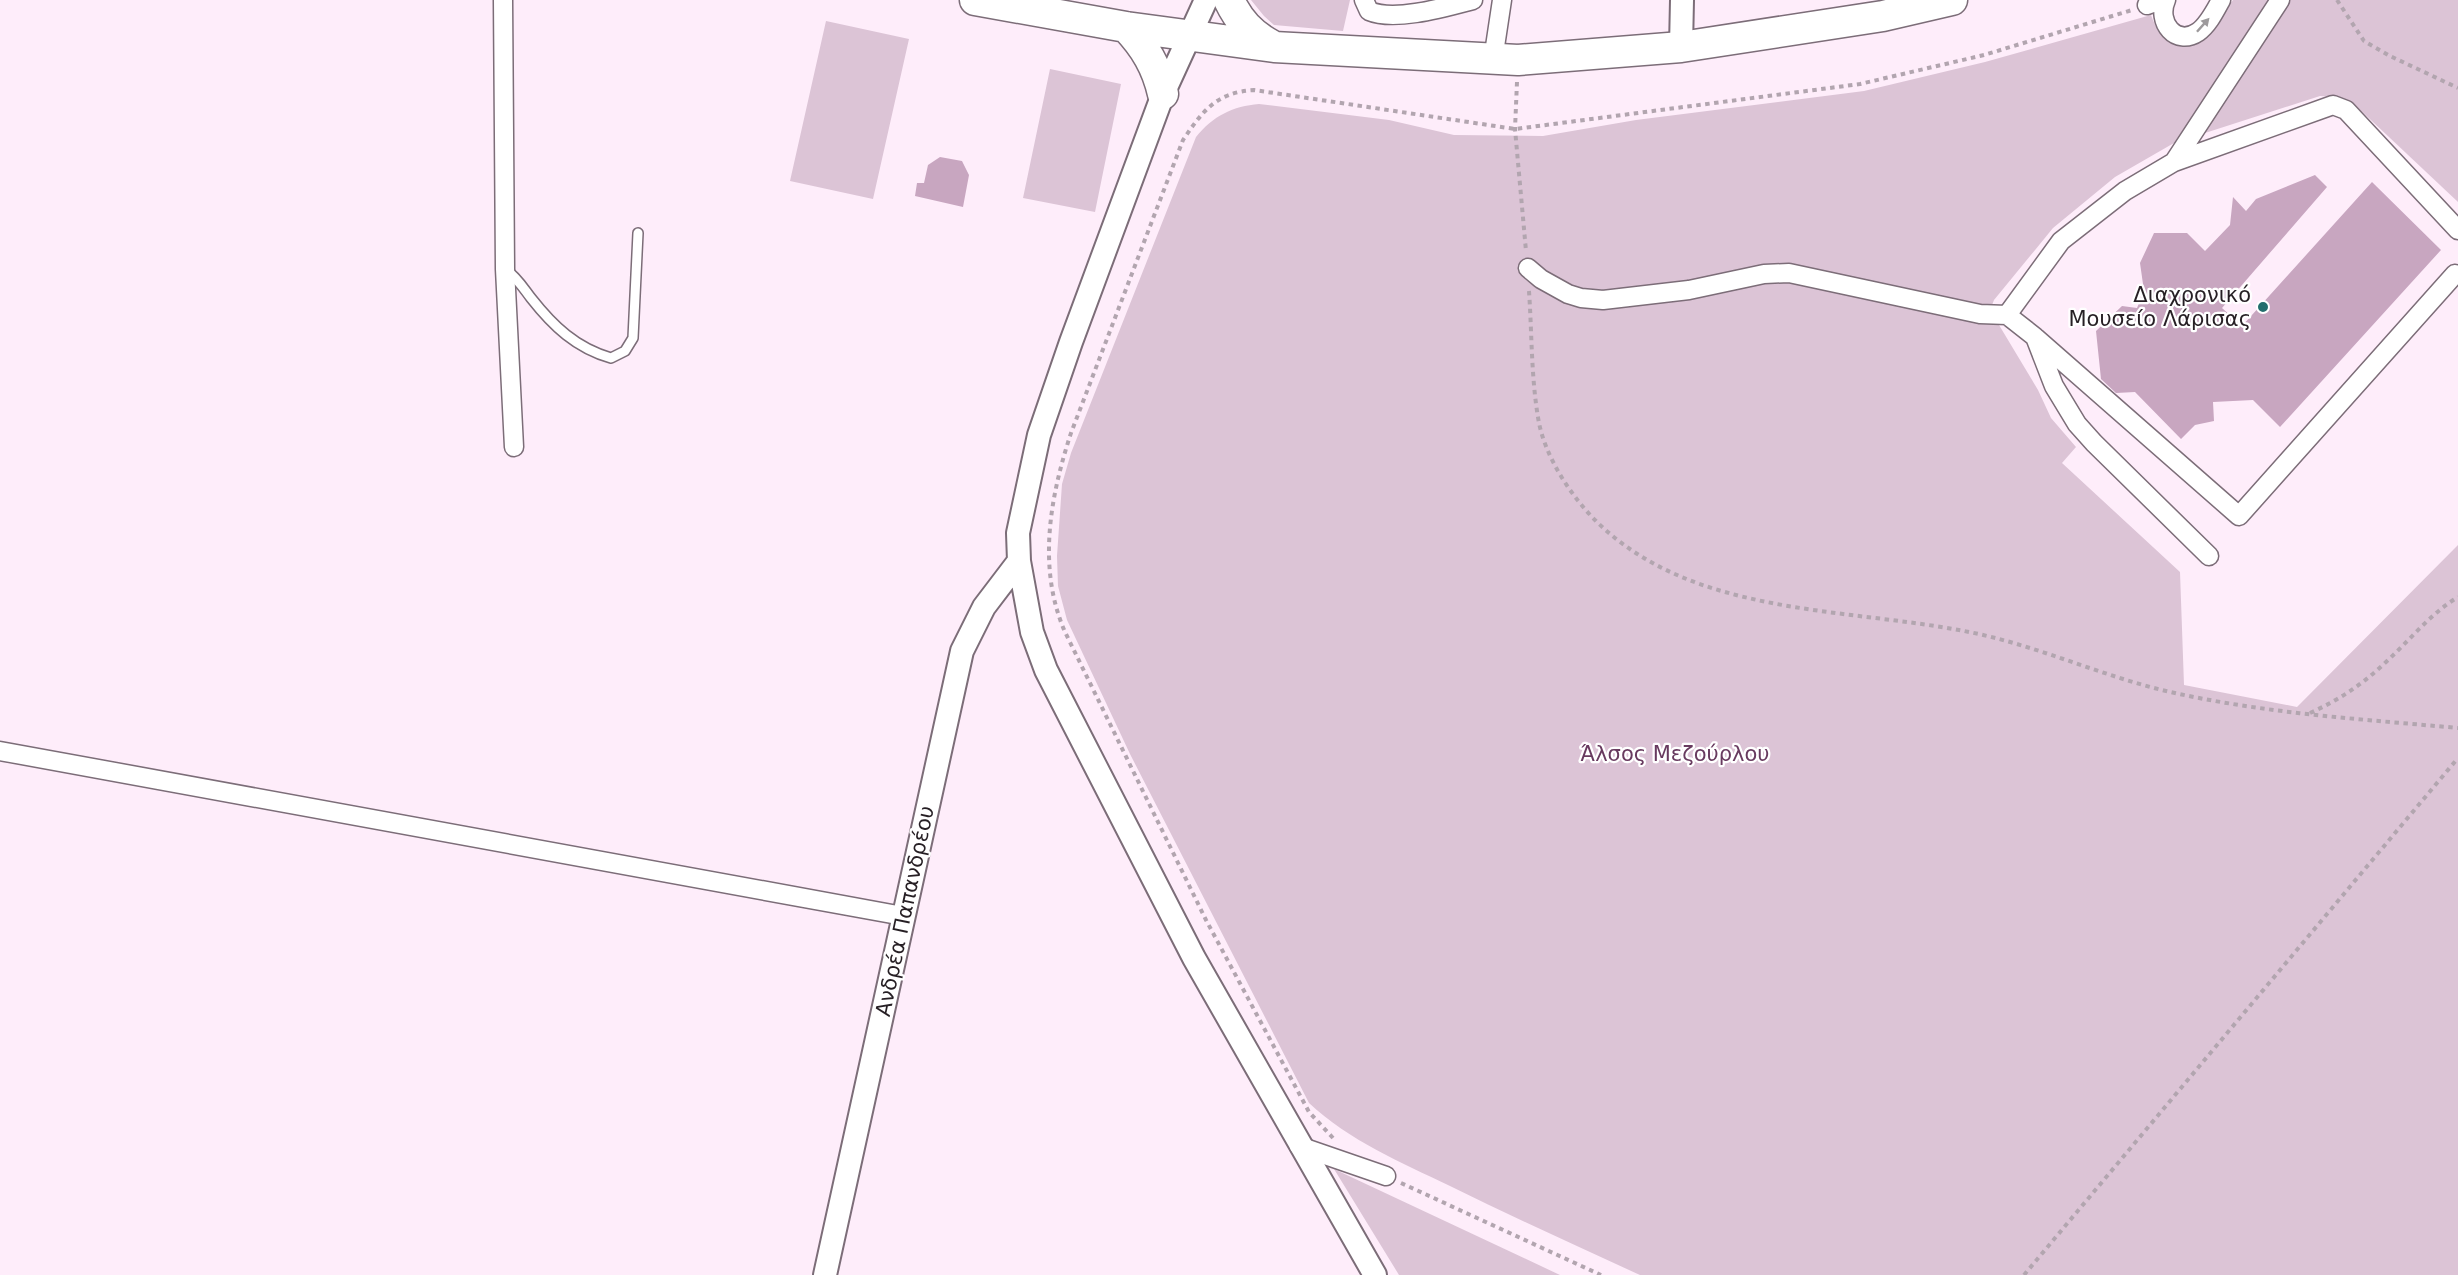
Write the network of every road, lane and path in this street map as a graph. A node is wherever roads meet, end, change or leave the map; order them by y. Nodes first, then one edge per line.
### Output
1 (503, 0) edge
2 (975, 0) edge
3 (1206, 0) edge
4 (1229, 0) edge
5 (1364, 0) edge
6 (1473, 0) edge
7 (1502, 0) edge
8 (1682, 0) edge
9 (1952, 0) edge
10 (2166, 0) edge
11 (2221, 0) edge
12 (2280, 0) edge
13 (2337, 0) edge
14 (2154, 3) edge
15 (1021, 5) edge
16 (1885, 8) edge
17 (1126, 27) junction
18 (1191, 35) junction
19 (1274, 47) junction
20 (1681, 47) junction
21 (1505, 60) junction
22 (2458, 88) edge
23 (1163, 94) junction
24 (1515, 114) dead end
25 (2174, 162) junction
26 (2458, 230) edge
27 (638, 232) dead end
28 (1528, 268) dead end
29 (505, 269) junction
30 (2455, 273) dead end
31 (2007, 315) junction
32 (2035, 337) junction
33 (1539, 424) dead end
34 (514, 447) dead end
35 (2209, 556) dead end
36 (1019, 561) junction
37 (2458, 597) edge
38 (2309, 714) junction
39 (2458, 728) edge
40 (0, 751) edge
41 (2458, 758) edge
42 (903, 916) junction
43 (1340, 1144) dead end
44 (1299, 1146) junction
45 (1386, 1176) joint
46 (825, 1275) edge
47 (1375, 1275) edge
48 (1601, 1275) edge
49 (2024, 1275) edge

1 - 29 street
2 - 15 highway
3 - 18 street
4 - 19 highway
5 - 6 street
7 - 21 street
8 - 20 street
9 - 16 highway
10 -> 11 street
12 - 25 street
13 - 22 path
14 - 43 path
15 - 17 highway
16 - 20 highway
17 - 18 highway
17 - 23 highway
18 - 19 highway
18 - 23 street
19 - 21 highway
20 - 21 highway
21 - 24 path
23 - 36 street
25 - 26 street
25 - 31 street
27 - 29 lane
28 - 31 street
29 - 34 street
30 - 32 street
31 - 32 street
32 - 35 street
33 - 38 path
36 - 42 street, Ανδρέα Παπανδρέου
36 - 44 street
37 - 38 path
38 - 39 path
40 - 42 street
41 - 49 path
42 - 46 street, Ανδρέα Παπανδρέου
44 - 45 street
44 - 47 street
45 - 48 path

